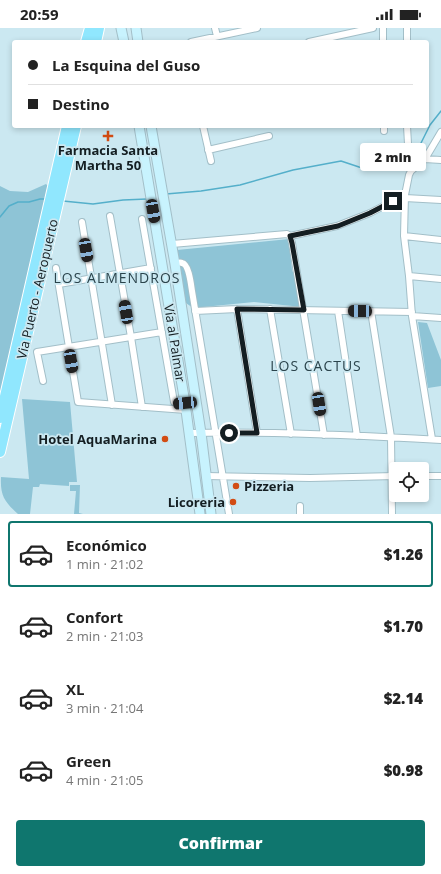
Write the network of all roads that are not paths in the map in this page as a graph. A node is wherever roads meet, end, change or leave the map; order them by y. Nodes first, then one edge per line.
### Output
1 (90, 28) edge
2 (99, 28) edge
3 (121, 28) edge
4 (136, 28) edge
5 (215, 28) edge
6 (257, 28) edge
7 (373, 28) edge
8 (383, 28) edge
9 (407, 28) edge
10 (246, 29) edge
11 (217, 36) junction
12 (87, 40) edge
13 (96, 40) edge
14 (124, 40) edge
15 (138, 40) edge
16 (200, 40) edge
17 (318, 40) edge
18 (383, 40) edge
19 (407, 40) edge
20 (67, 128) edge
21 (75, 128) edge
22 (139, 128) edge
23 (152, 128) edge
24 (203, 128) edge
25 (407, 128) edge
26 (441, 132) edge
27 (269, 136) dead end
28 (408, 144) dead end
29 (208, 150) junction
30 (425, 159) junction
31 (441, 160) edge
32 (211, 161) dead end
33 (58, 184) junction
34 (405, 196) junction
35 (441, 200) edge
36 (110, 216) dead end
37 (50, 218) junction
38 (142, 219) dead end
39 (82, 222) dead end
40 (290, 236) junction
41 (404, 236) junction
42 (441, 240) edge
43 (172, 244) junction
44 (175, 264) junction
45 (56, 268) dead end
46 (151, 268) junction
47 (119, 274) junction
48 (409, 276) junction
49 (91, 278) junction
50 (441, 279) edge
51 (59, 284) junction
52 (237, 309) junction
53 (270, 309) junction
54 (304, 310) junction
55 (338, 310) junction
56 (195, 311) junction
57 (371, 311) junction
58 (412, 314) junction
59 (441, 318) edge
60 (162, 332) junction
61 (131, 337) junction
62 (102, 342) junction
63 (69, 348) junction
64 (43, 381) dead end
65 (112, 405) junction
66 (142, 407) junction
67 (185, 407) junction
68 (0, 418) edge
69 (189, 433) junction
70 (201, 433) junction
71 (216, 433) junction
72 (257, 433) junction
73 (291, 434) junction
74 (324, 435) junction
75 (357, 436) junction
76 (391, 437) junction
77 (432, 439) junction
78 (441, 440) edge
79 (0, 452) edge
80 (393, 462) edge
81 (206, 476) junction
82 (222, 476) junction
83 (389, 476) edge
84 (429, 476) edge
85 (441, 476) edge
86 (393, 502) edge
87 (300, 506) dead end
88 (200, 514) edge
89 (211, 514) edge
90 (229, 514) edge
91 (300, 514) edge
92 (392, 514) edge

1 - 12 main road
2 - 13 main road
3 - 14 main road
4 - 15 main road
5 - 11 street
6 - 10 street
7 - 17 street
8 - 18 street
9 - 19 street
10 - 11 street
11 - 16 street
20 - 33 main road, Via Puerto - Aeropuerto
21 - 33 main road, Via Puerto - Aeropuerto
22 - 67 main road, Vía al Palmar
23 - 43 main road, Vía al Palmar
24 - 29 street
25 - 28 street
26 - 30 street
27 - 29 street
29 - 32 street
30 - 31 street
30 - 34 street
33 - 37 main road, Via Puerto - Aeropuerto
34 - 35 street
34 - 40 street
34 - 41 street
36 - 47 street
37 - 68 main road, Via Puerto - Aeropuerto
37 - 79 main road, Via Puerto - Aeropuerto
38 - 46 street
39 - 49 street
40 - 43 street
40 - 54 street
41 - 42 street
41 - 48 street
43 - 44 main road, Vía al Palmar
44 - 56 street
44 - 70 main road, Vía al Palmar
45 - 51 street
46 - 47 street
46 - 60 street
47 - 49 street
47 - 61 street
48 - 50 street
48 - 58 street
49 - 51 street
49 - 62 street
51 - 63 street
52 - 53 street
52 - 56 street
52 - 72 street
53 - 54 street
53 - 73 street
54 - 55 street
54 - 74 street
55 - 57 street
55 - 75 street
56 - 71 street
57 - 58 street
57 - 76 street
58 - 59 street
58 - 77 street
60 - 61 street
60 - 67 street
61 - 62 street
61 - 66 street
62 - 63 street
62 - 65 street
63 - 64 street
63 - 65 street
65 - 66 street
66 - 67 street
67 - 69 main road, Vía al Palmar
69 - 70 street
69 - 88 main road, Vía al Palmar
70 - 71 street
70 - 81 main road, Vía al Palmar
71 - 72 street
71 - 82 street
72 - 73 street
73 - 74 street
74 - 75 street
75 - 76 street
76 - 77 street
76 - 80 street
77 - 78 street
81 - 82 street
81 - 89 main road, Vía al Palmar
82 - 83 street
82 - 90 street
84 - 85 street
86 - 92 street
87 - 91 street

